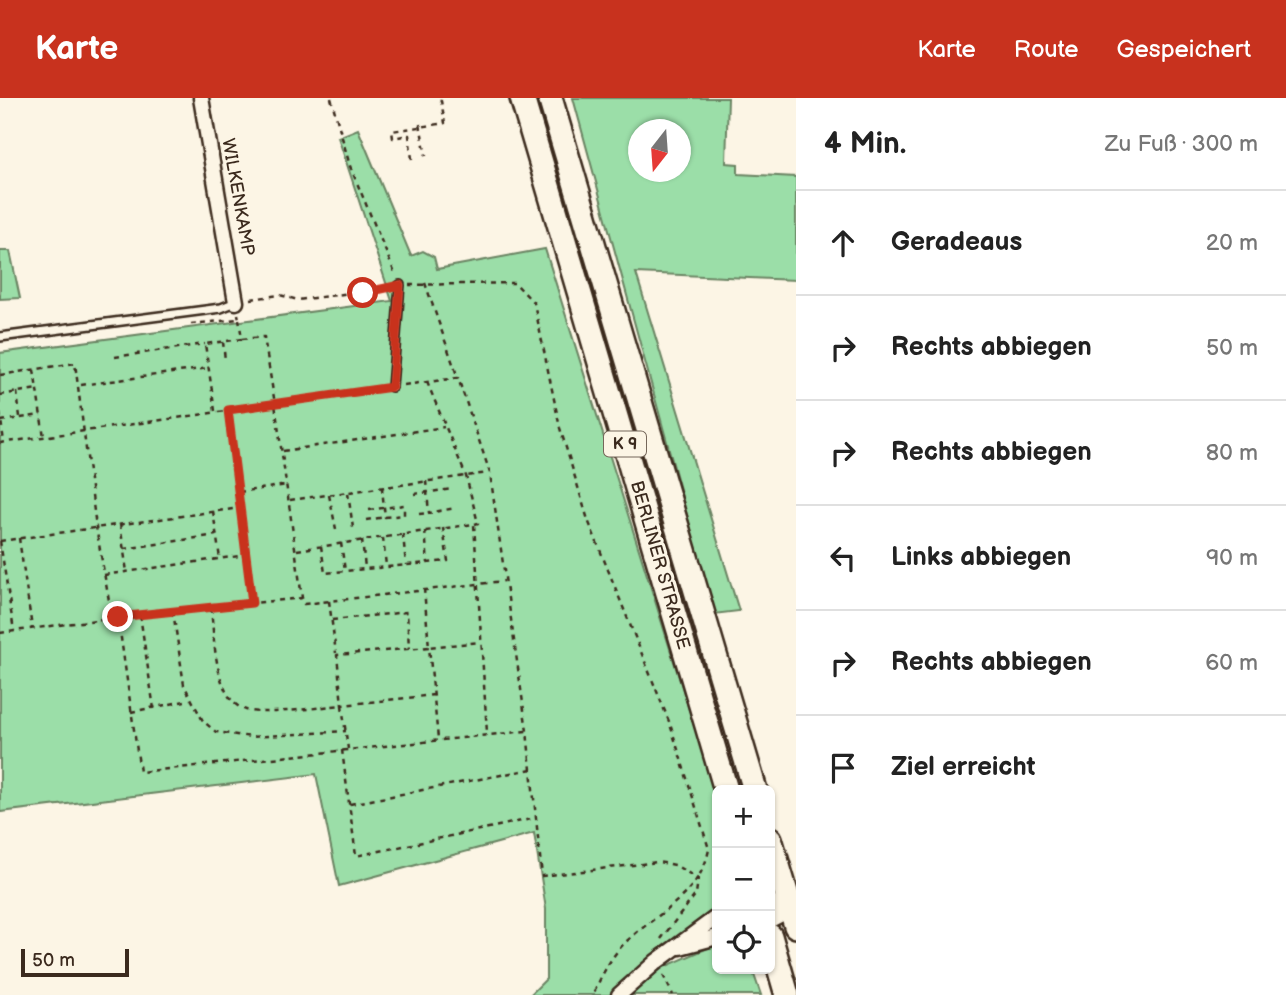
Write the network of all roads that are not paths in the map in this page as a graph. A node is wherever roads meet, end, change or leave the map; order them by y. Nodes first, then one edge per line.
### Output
1 (201, 98) edge
2 (522, 98) edge
3 (550, 98) edge
4 (400, 285) road end
5 (236, 302) joint
6 (0, 337) edge
7 (392, 387) road end
8 (725, 785) edge
9 (754, 785) edge
10 (772, 848) edge
11 (786, 912) edge
12 (712, 921) edge
13 (712, 938) edge
14 (675, 948) junction
15 (775, 953) edge
16 (619, 995) edge
17 (787, 995) edge

1 - 5 street, WILKENKAMP
2 - 8 main road, BERLINER STRASSE / K 9
3 - 9 main road, BERLINER STRASSE / K 9
4 - 7 lane
5 - 6 lane
10 - 11 main road
12 - 14 street
13 - 14 street
14 - 16 street
15 - 17 main road

